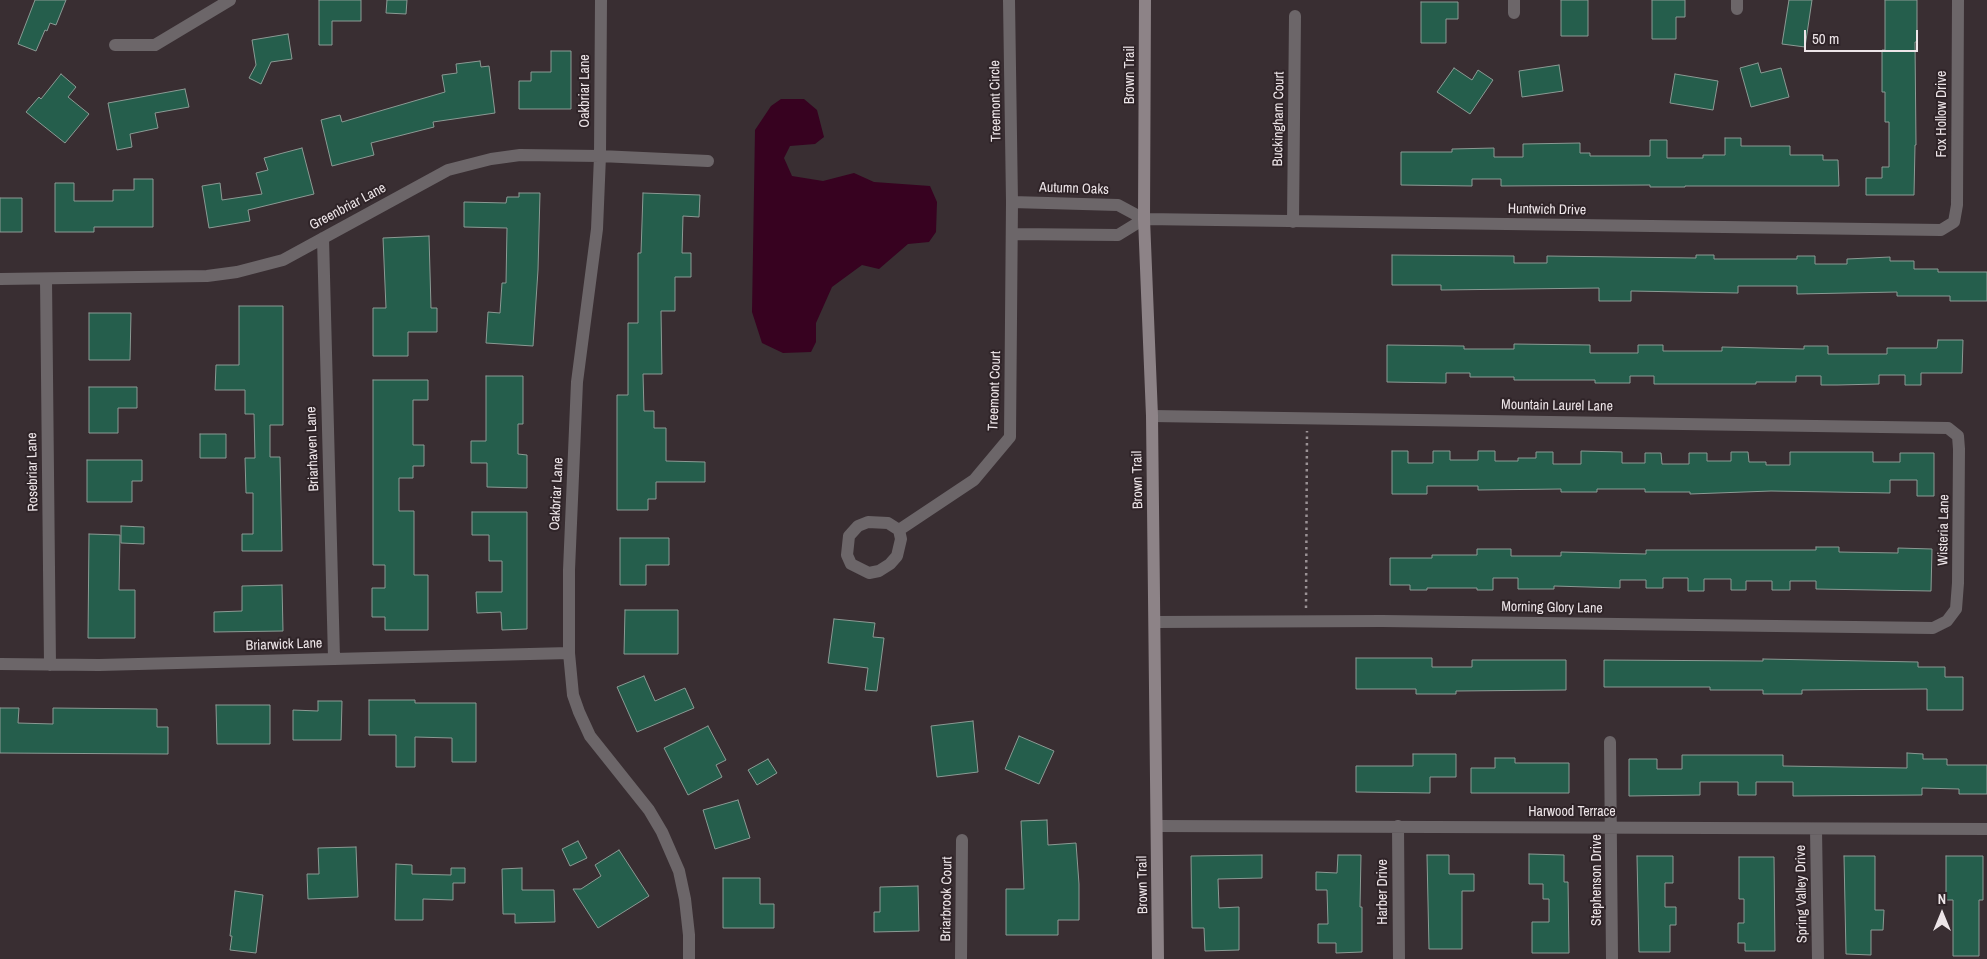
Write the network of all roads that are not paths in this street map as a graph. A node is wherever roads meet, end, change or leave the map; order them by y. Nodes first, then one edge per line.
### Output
1 (230, 0) edge
2 (601, 0) edge
3 (1009, 0) edge
4 (1145, 0) edge
5 (1958, 0) edge
6 (1295, 16) dead end
7 (115, 45) dead end
8 (600, 156) junction
9 (708, 161) dead end
10 (1012, 202) junction
11 (1144, 219) junction
12 (1293, 222) junction
13 (1949, 226) joint
14 (1012, 234) junction
15 (323, 238) junction
16 (0, 279) edge
17 (46, 279) junction
18 (1152, 416) junction
19 (1958, 436) joint
20 (899, 530) junction
21 (1947, 621) joint
22 (1155, 622) junction
23 (569, 653) junction
24 (334, 658) junction
25 (0, 664) edge
26 (50, 665) junction
27 (1610, 742) dead end
28 (1157, 826) junction
29 (1398, 826) junction
30 (1611, 828) junction
31 (1987, 829) edge
32 (1816, 830) junction
33 (962, 840) dead end
34 (689, 959) edge
35 (961, 959) edge
36 (1158, 959) edge
37 (1399, 959) edge
38 (1612, 959) edge
39 (1818, 959) edge

1 - 7 street
2 - 8 street, Oakbriar Lane
3 - 10 street, Treemont Circle
4 - 11 street, Brown Trail
5 - 13 street, Fox Hollow Drive
6 - 12 street, Buckingham Court
8 - 9 street, Greenbriar Lane
8 - 15 street, Greenbriar Lane
8 - 23 street, Oakbriar Lane
10 - 11 street, Autumn Oaks
10 - 14 street, Treemont Court
11 - 12 street, Huntwich Drive
11 - 14 street
11 - 18 street, Brown Trail
12 - 13 street, Huntwich Drive
14 - 20 street, Treemont Court
15 - 17 street, Greenbriar Lane
15 - 24 street, Briarhaven Lane
16 - 17 street, Greenbriar Lane
17 - 26 street, Rosebriar Lane
18 - 19 street, Mountain Laurel Lane
18 - 22 street, Brown Trail
19 - 21 street, Wisteria Lane
20 - 20 street
21 - 22 street, Morning Glory Lane
22 - 28 street, Brown Trail
23 - 24 street, Briarwick Lane
23 - 34 street, Oakbriar Lane
24 - 26 street, Briarwick Lane
25 - 26 street, Briarwick Lane
27 - 30 street, Stephenson Drive
28 - 29 street, Harwood Terrace
28 - 36 street, Brown Trail
29 - 30 street, Harwood Terrace
29 - 37 street, Harber Drive
30 - 32 street, Harwood Terrace
30 - 38 street, Stephenson Drive
31 - 32 street, Harwood Terrace
32 - 39 street, Spring Valley Drive
33 - 35 street, Briarbrook Court

